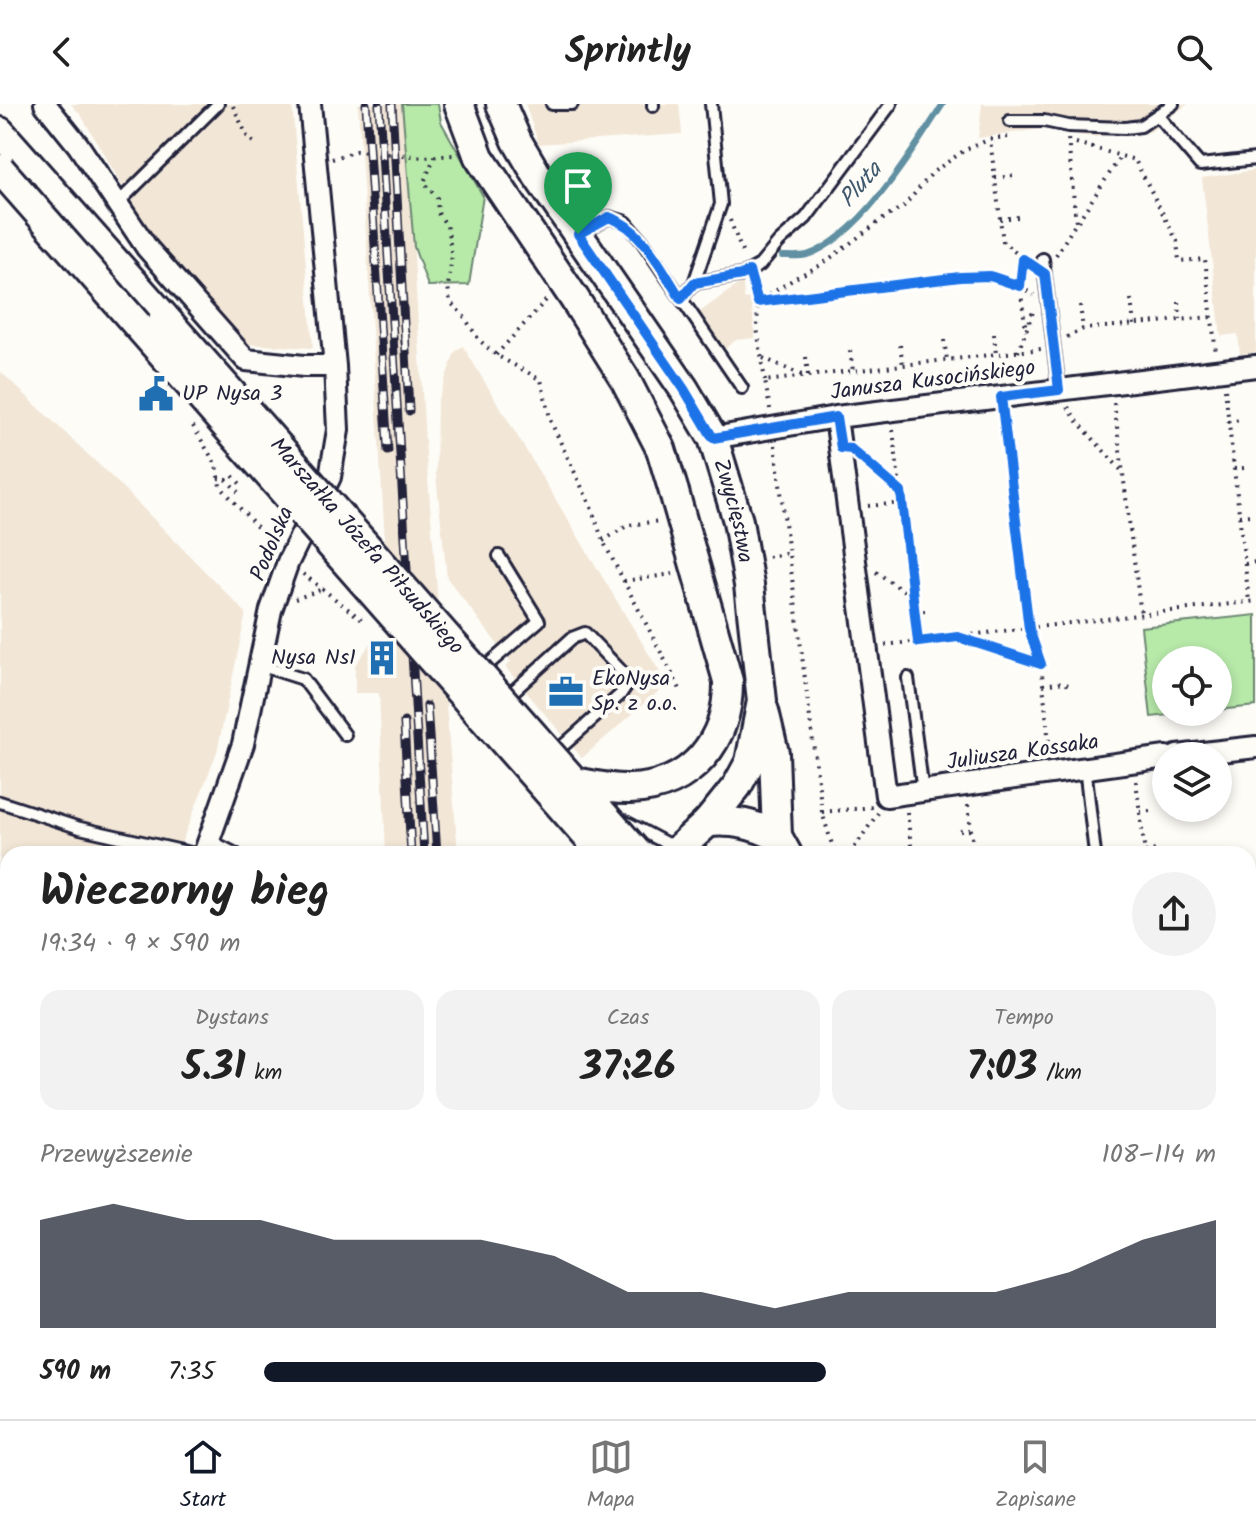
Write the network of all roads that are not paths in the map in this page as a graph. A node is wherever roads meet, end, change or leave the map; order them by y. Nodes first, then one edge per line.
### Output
1 (45, 104) edge
2 (218, 104) edge
3 (310, 104) edge
4 (459, 104) edge
5 (501, 104) edge
6 (552, 104) edge
7 (572, 104) edge
8 (711, 104) edge
9 (891, 104) edge
10 (1173, 104) edge
11 (1158, 116) junction
12 (1010, 121) dead end
13 (0, 132) edge
14 (1256, 159) edge
15 (0, 169) edge
16 (116, 205) junction
17 (578, 234) junction
18 (1043, 259) dead end
19 (694, 283) junction
20 (681, 299) junction
21 (335, 366) junction
22 (1256, 366) edge
23 (742, 388) dead end
24 (1059, 390) junction
25 (836, 417) junction
26 (713, 438) junction
27 (499, 556) dead end
28 (259, 665) junction
29 (908, 678) dead end
30 (508, 696) junction
31 (762, 701) junction
32 (345, 735) dead end
33 (1256, 747) edge
34 (1232, 750) edge
35 (557, 751) junction
36 (1152, 759) edge
37 (1085, 767) junction
38 (574, 782) junction
39 (905, 794) junction
40 (0, 802) edge
41 (708, 822) junction
42 (782, 845) edge
43 (185, 846) edge
44 (204, 846) edge
45 (596, 846) edge
46 (631, 846) edge
47 (666, 846) edge
48 (682, 846) edge
49 (1094, 846) edge

1 - 16 street
2 - 16 lane
3 - 21 street, Podolska
4 - 38 main road, bridge
5 - 17 main road, Zwycięstwa
6 - 7 lane
8 - 19 lane
9 - 19 lane
10 - 11 lane
11 - 12 lane
11 - 14 lane
13 - 38 main road, Marszałka Józefa Piłsudskiego, bridge
15 - 45 main road, Marszałka Józefa Piłsudskiego, bridge
16 - 21 street
17 - 20 lane
17 - 26 main road, Zwycięstwa
18 - 24 lane
19 - 20 lane
20 - 23 lane
21 - 28 street, Podolska
22 - 24 street, Janusza Kusocińskiego
24 - 25 street, Janusza Kusocińskiego
25 - 26 street, Janusza Kusocińskiego
25 - 39 street
26 - 31 main road, Zwycięstwa
27 - 30 lane
28 - 32 lane
28 - 44 street, Podolska
29 - 39 lane
30 - 35 lane
30 - 35 lane
31 - 41 main road, Zwycięstwa
31 - 42 main road
33 - 34 street
35 - 47 lane
36 - 37 street, Juliusza Kossaka
37 - 39 street, Juliusza Kossaka
37 - 49 lane
38 - 46 main road, Marszałka Józefa Piłsudskiego, bridge
40 - 43 lane
41 - 42 main road
41 - 48 main road, Zwycięstwa

